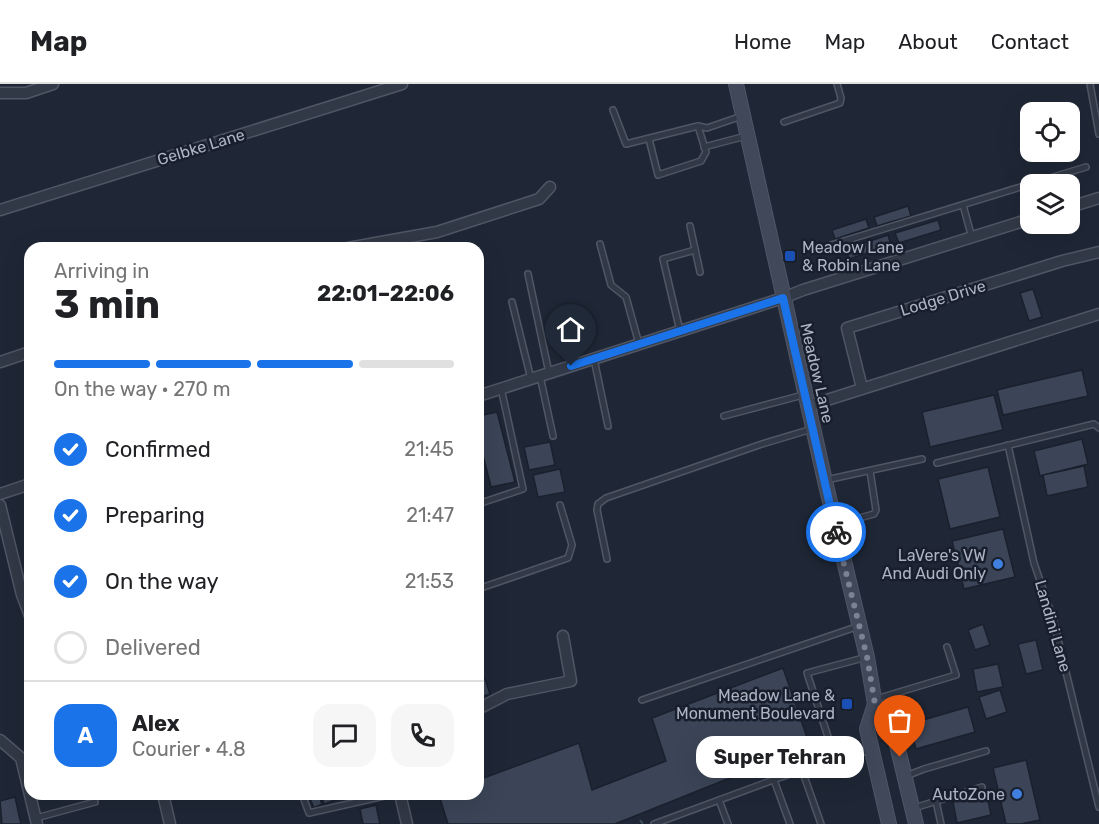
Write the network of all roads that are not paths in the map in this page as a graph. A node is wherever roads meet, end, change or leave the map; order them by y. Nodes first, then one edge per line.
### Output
1 (53, 84) edge
2 (402, 84) edge
3 (837, 84) edge
4 (1090, 84) edge
5 (740, 85) edge
6 (0, 93) edge
7 (613, 110) dead end
8 (743, 116) junction
9 (784, 122) dead end
10 (698, 126) junction
11 (1099, 134) edge
12 (747, 136) junction
13 (649, 139) junction
14 (704, 147) junction
15 (1086, 167) dead end
16 (550, 187) dead end
17 (1099, 198) edge
18 (1080, 204) edge
19 (963, 205) junction
20 (0, 210) edge
21 (1020, 222) edge
22 (690, 226) dead end
23 (972, 238) junction
24 (381, 242) edge
25 (600, 244) dead end
26 (831, 245) dead end
27 (695, 250) junction
28 (1099, 252) edge
29 (700, 272) dead end
30 (528, 274) dead end
31 (783, 298) junction
32 (512, 302) dead end
33 (1099, 314) edge
34 (680, 331) junction
35 (639, 345) junction
36 (24, 354) edge
37 (594, 359) junction
38 (0, 362) edge
39 (540, 376) junction
40 (501, 388) junction
41 (862, 388) junction
42 (484, 394) edge
43 (807, 400) junction
44 (724, 416) dead end
45 (608, 426) dead end
46 (1099, 428) edge
47 (814, 429) junction
48 (553, 436) dead end
49 (1008, 445) junction
50 (922, 459) dead end
51 (937, 463) dead end
52 (870, 471) junction
53 (825, 481) junction
54 (24, 486) edge
55 (0, 494) edge
56 (484, 502) edge
57 (0, 505) edge
58 (560, 505) dead end
59 (835, 525) junction
60 (607, 559) dead end
61 (484, 588) edge
62 (24, 600) edge
63 (859, 626) junction
64 (563, 636) dead end
65 (947, 647) dead end
66 (867, 657) junction
67 (642, 699) dead end
68 (875, 702) junction
69 (484, 706) edge
70 (0, 741) edge
71 (871, 749) junction
72 (986, 751) dead end
73 (835, 758) junction
74 (802, 770) junction
75 (24, 771) edge
76 (904, 776) junction
77 (774, 780) junction
78 (982, 787) dead end
79 (31, 800) edge
80 (164, 800) edge
81 (304, 800) edge
82 (366, 800) edge
83 (401, 800) edge
84 (719, 800) junction
85 (936, 801) junction
86 (95, 802) dead end
87 (1099, 807) edge
88 (912, 808) junction
89 (36, 821) edge
90 (170, 824) edge
91 (407, 824) edge
92 (654, 824) edge
93 (728, 824) edge
94 (790, 824) edge
95 (821, 824) edge
96 (889, 824) edge
97 (916, 824) edge
98 (941, 824) edge

1 - 6 street
2 - 20 street, Gelbke Lane
3 - 9 lane
4 - 11 lane
5 - 8 street, Meadow Lane
7 - 13 lane
8 - 10 lane
8 - 12 street, Meadow Lane
10 - 13 lane
10 - 14 lane
12 - 14 lane
12 - 31 street, Meadow Lane
13 - 14 lane
15 - 19 lane
16 - 24 street
17 - 18 street
19 - 23 lane
19 - 26 lane
21 - 23 street
22 - 27 lane
23 - 31 street
25 - 35 lane
27 - 29 lane
27 - 34 lane
28 - 41 street, Lodge Drive
30 - 39 lane
31 - 34 street
31 - 43 street, Meadow Lane
32 - 39 lane
33 - 41 street
34 - 35 street
35 - 37 street
36 - 38 street
37 - 39 street
37 - 45 lane
39 - 40 street
39 - 48 lane
40 - 42 street
40 - 56 lane
41 - 43 street
43 - 44 lane
43 - 47 street, Meadow Lane
46 - 49 lane
47 - 53 street, Meadow Lane
47 - 60 lane
49 - 51 lane
49 - 87 lane, Landini Lane
50 - 52 lane
52 - 53 lane
52 - 59 lane
53 - 59 street, Meadow Lane
54 - 55 street
57 - 62 street
58 - 61 lane
59 - 63 street, Meadow Lane
63 - 66 street, Meadow Lane
63 - 67 lane
64 - 69 street
65 - 68 lane
66 - 68 street, Meadow Lane
66 - 73 lane
68 - 71 street, Meadow Lane
68 - 76 street, Meadow Lane
70 - 75 street
71 - 73 lane
71 - 96 street, Meadow Lane
72 - 76 lane
73 - 74 lane
74 - 77 lane
74 - 95 lane
76 - 88 street, Meadow Lane
77 - 84 lane
77 - 94 lane
78 - 85 lane
79 - 89 street
80 - 90 street
81 - 82 lane
83 - 91 street
84 - 92 lane
84 - 93 lane
85 - 88 lane
85 - 98 lane
86 - 89 lane
88 - 97 street, Meadow Lane

